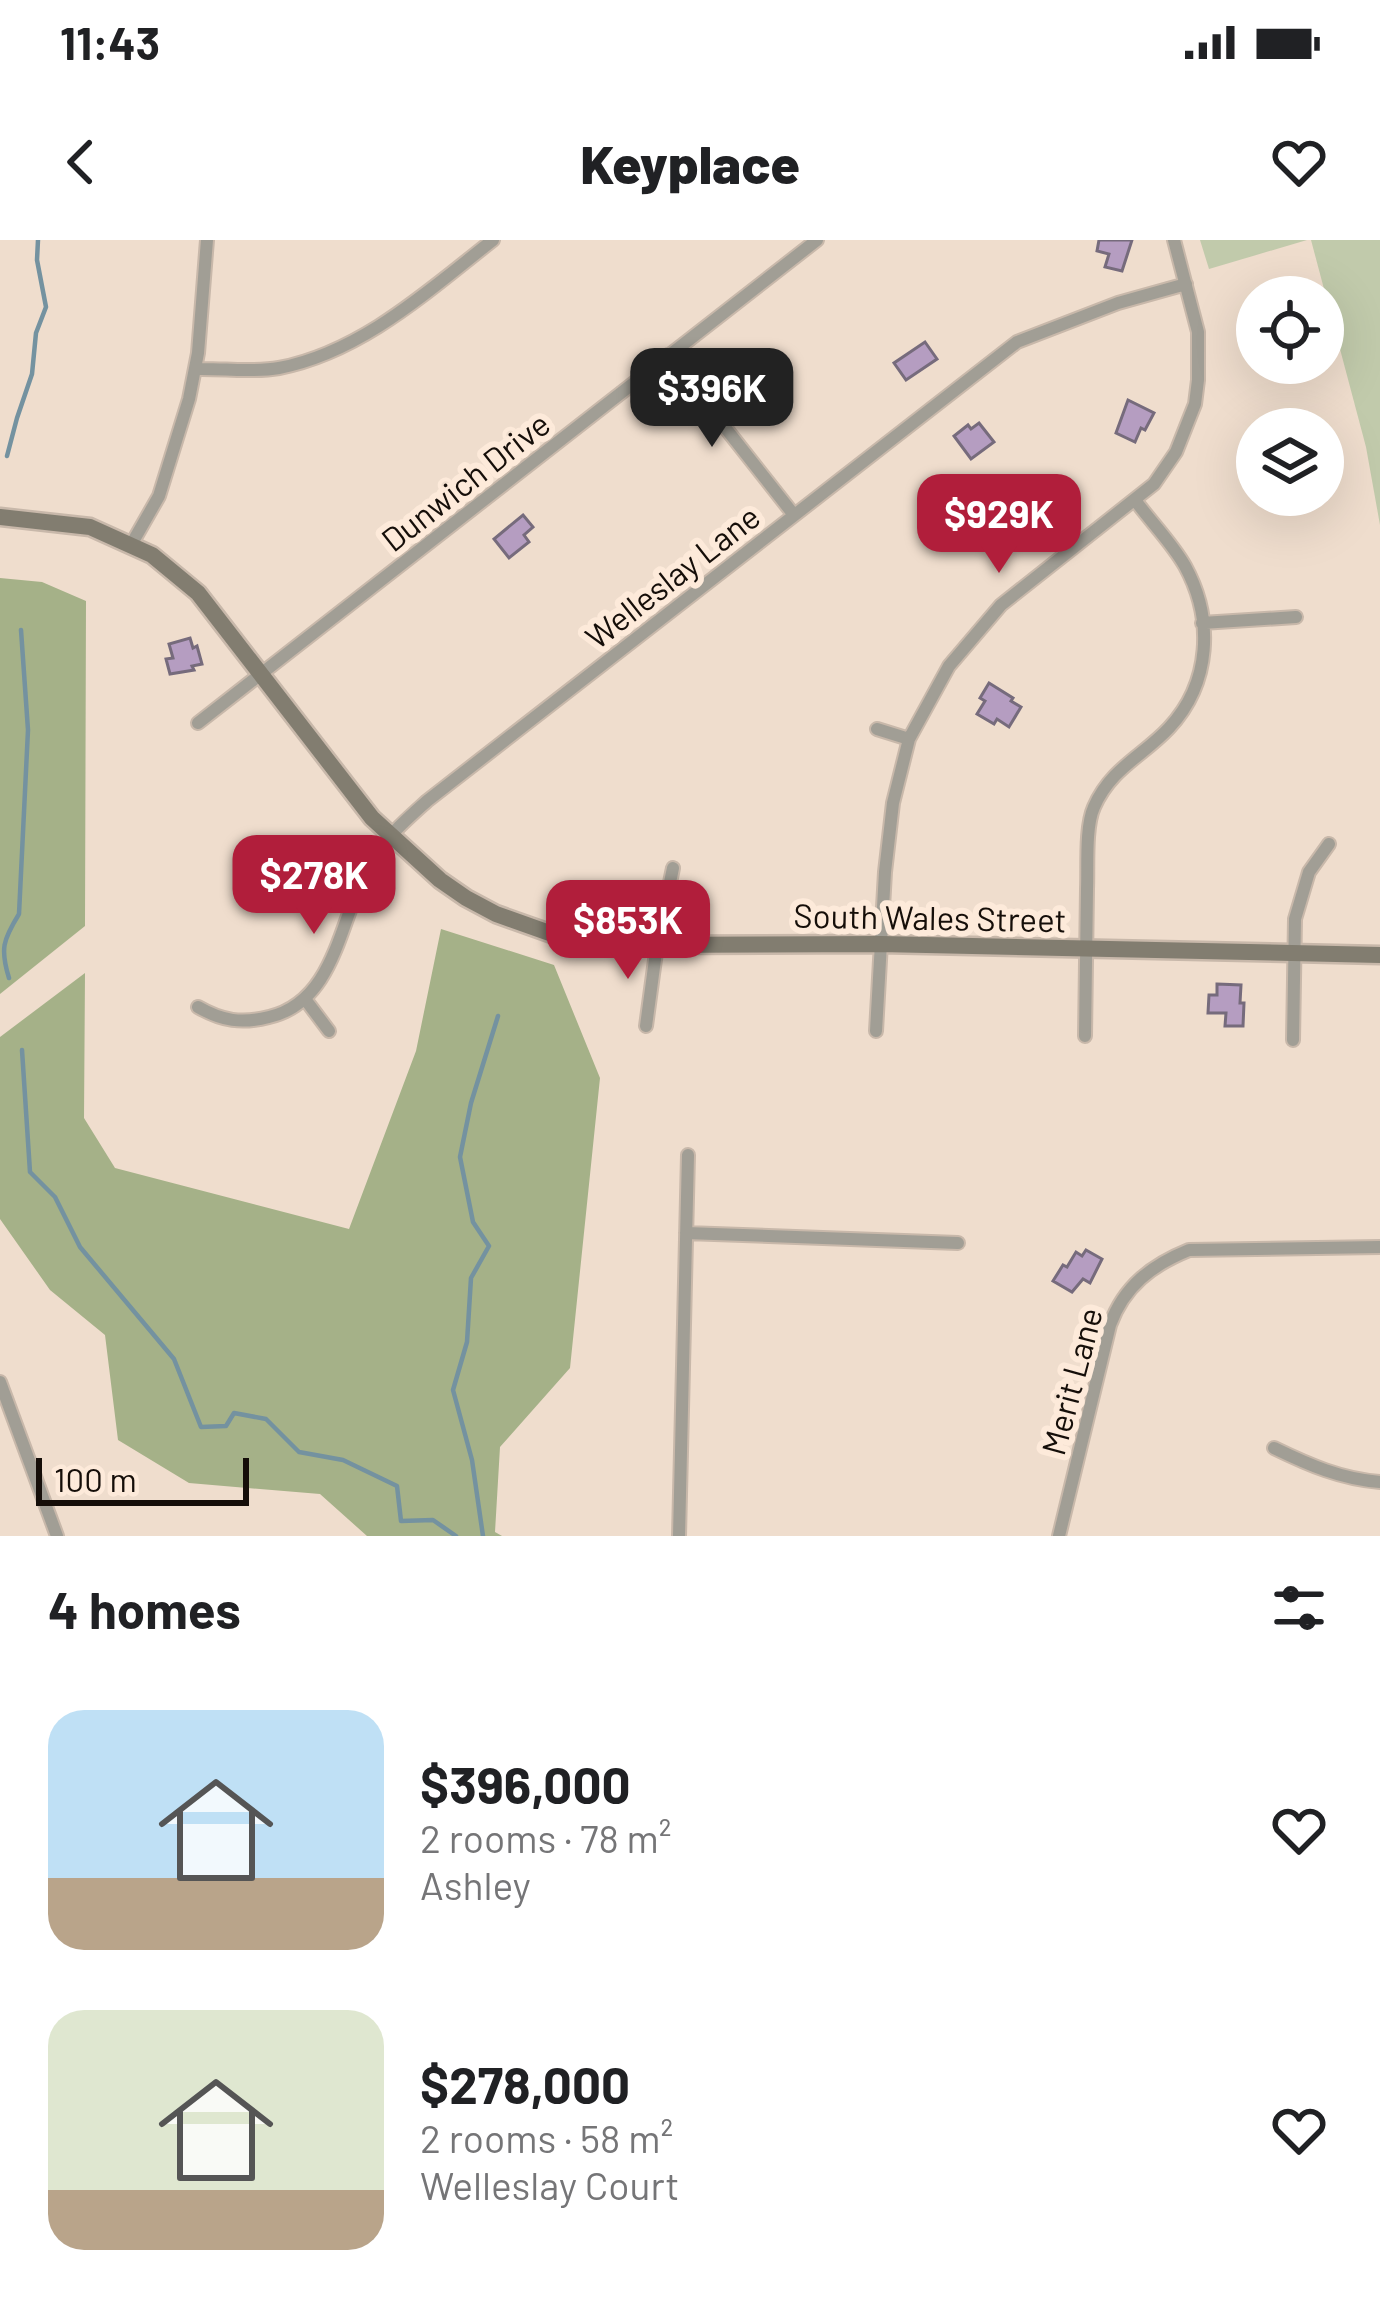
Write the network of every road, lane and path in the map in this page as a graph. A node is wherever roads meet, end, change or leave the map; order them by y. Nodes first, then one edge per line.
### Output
1 (207, 240) edge
2 (493, 240) edge
3 (817, 240) edge
4 (1174, 240) edge
5 (1186, 284) junction
6 (668, 355) junction
7 (195, 369) junction
8 (1135, 500) junction
9 (794, 515) junction
10 (0, 518) edge
11 (131, 545) junction
12 (1296, 617) dead end
13 (1202, 622) junction
14 (261, 675) junction
15 (198, 724) dead end
16 (877, 729) dead end
17 (909, 739) junction
18 (391, 833) junction
19 (1329, 844) dead end
20 (674, 868) dead end
21 (880, 944) junction
22 (656, 945) junction
23 (1086, 949) junction
24 (1294, 954) junction
25 (1380, 956) edge
26 (305, 999) junction
27 (199, 1006) dead end
28 (646, 1026) dead end
29 (329, 1031) dead end
30 (876, 1031) dead end
31 (1085, 1036) dead end
32 (1293, 1040) dead end
33 (688, 1155) dead end
34 (686, 1233) junction
35 (958, 1243) dead end
36 (1380, 1247) edge
37 (0, 1382) edge
38 (1274, 1448) dead end
39 (1380, 1482) edge
40 (57, 1536) edge
41 (679, 1536) edge
42 (1059, 1536) edge

1 - 7 street
2 - 7 street
3 - 6 street, Dunwich Drive
4 - 5 street
5 - 8 street
5 - 9 street, Welleslay Lane
6 - 9 street
6 - 14 street, Dunwich Drive
7 - 11 street
8 - 13 street
8 - 17 street
9 - 18 street, Welleslay Lane
10 - 11 street, South Wales Street
11 - 14 street, South Wales Street
12 - 13 street
13 - 23 street
14 - 15 street, Dunwich Drive
14 - 18 street, South Wales Street
16 - 17 street
17 - 21 street
18 - 22 street, South Wales Street
18 - 26 street, Welleslay Lane
19 - 24 street
20 - 22 street
21 - 22 street, South Wales Street
21 - 23 street, South Wales Street
21 - 30 street
22 - 28 street
23 - 24 street, South Wales Street
23 - 31 street
24 - 25 street, South Wales Street
24 - 32 street
26 - 27 street
26 - 29 street
33 - 34 street
34 - 35 street
34 - 41 street
36 - 42 street, Merit Lane
37 - 40 street
38 - 39 street

